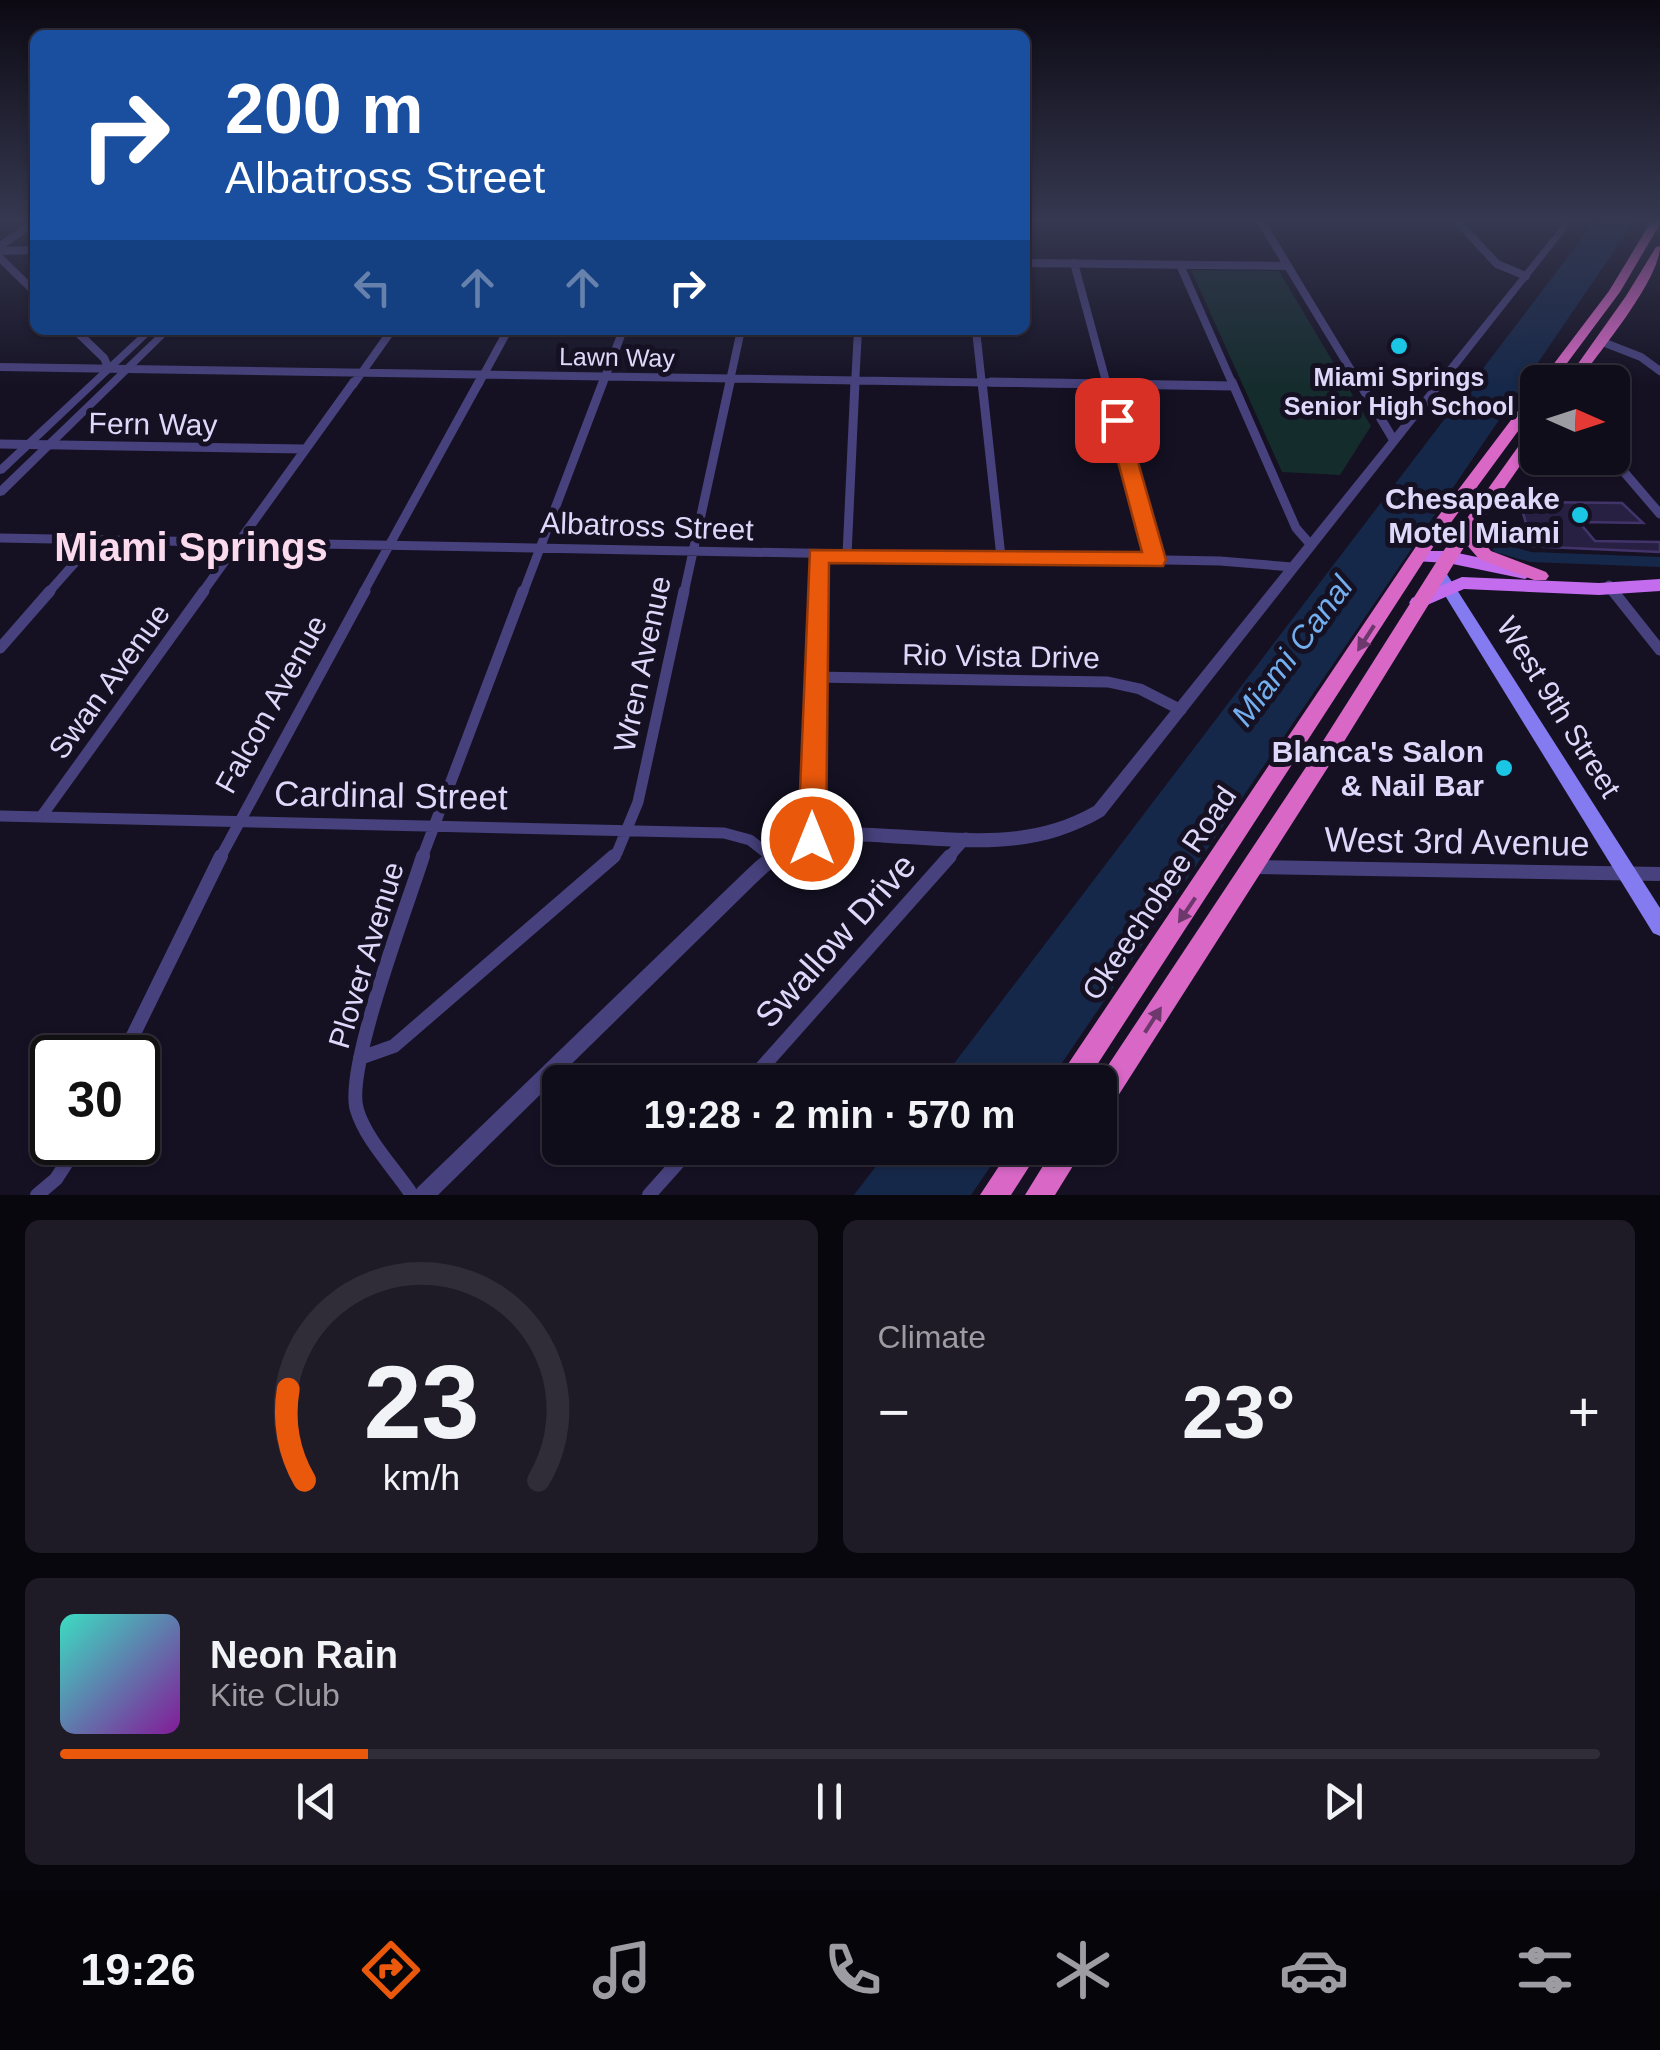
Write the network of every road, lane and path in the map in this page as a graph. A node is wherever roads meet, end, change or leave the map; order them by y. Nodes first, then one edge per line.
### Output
1 (1077, 276) edge
2 (1185, 276) edge
3 (1294, 276) edge
4 (1515, 276) edge
5 (1525, 276) edge
6 (1625, 276) edge
7 (1646, 276) edge
8 (1522, 280) junction
9 (1592, 322) junction
10 (79, 335) edge
11 (144, 335) edge
12 (163, 335) edge
13 (388, 335) edge
14 (505, 335) edge
15 (622, 335) edge
16 (741, 335) edge
17 (858, 335) edge
18 (976, 335) edge
19 (1600, 341) junction
20 (1561, 365) edge
21 (1583, 365) edge
22 (0, 367) edge
23 (108, 368) junction
24 (127, 369) junction
25 (1660, 371) edge
26 (361, 372) junction
27 (484, 374) junction
28 (605, 376) junction
29 (729, 379) junction
30 (855, 380) junction
31 (981, 382) junction
32 (1107, 384) junction
33 (1233, 386) junction
34 (1520, 423) edge
35 (1392, 439) junction
36 (0, 444) edge
37 (28, 444) junction
38 (49, 445) junction
39 (305, 449) junction
40 (1520, 454) edge
41 (0, 471) edge
42 (1627, 475) edge
43 (0, 492) edge
44 (1660, 514) edge
45 (1465, 532) junction
46 (0, 538) edge
47 (95, 540) junction
48 (241, 542) junction
49 (1310, 544) junction
50 (388, 547) junction
51 (541, 548) junction
52 (691, 552) junction
53 (847, 555) junction
54 (818, 556) junction
55 (1001, 558) junction
56 (1156, 560) junction
57 (1435, 562) junction
58 (1292, 567) junction
59 (1540, 576) junction
60 (1609, 585) junction
61 (1660, 585) edge
62 (1418, 603) joint
63 (0, 648) edge
64 (1660, 650) edge
65 (814, 677) junction
66 (1181, 710) junction
67 (0, 816) edge
68 (41, 817) junction
69 (238, 822) junction
70 (434, 827) junction
71 (626, 830) junction
72 (966, 838) junction
73 (812, 839) junction
74 (773, 858) junction
75 (1252, 866) junction
76 (1628, 874) junction
77 (1660, 874) edge
78 (1660, 926) edge
79 (133, 1035) edge
80 (360, 1058) junction
81 (764, 1065) edge
82 (1083, 1065) edge
83 (1117, 1076) edge
84 (65, 1165) edge
85 (675, 1165) edge
86 (1016, 1165) edge
87 (1059, 1165) edge
88 (37, 1195) edge
89 (412, 1195) edge
90 (424, 1195) edge
91 (648, 1195) edge
92 (994, 1195) edge
93 (1040, 1195) edge

1 - 32 street
2 - 33 street
3 - 35 street
4 - 8 street
5 - 8 street
6 - 9 highway
7 - 19 highway
8 - 35 street
9 - 19 highway
9 - 20 highway
10 - 23 street
11 - 23 street
12 - 24 street
13 - 26 street, Swan Avenue
14 - 27 street, Falcon Avenue
15 - 28 street, Plover Avenue
16 - 29 street, Wren Avenue
17 - 30 street
18 - 31 street
19 - 21 highway
19 - 25 street
22 - 23 street, Lawn Way
23 - 24 street, Lawn Way
23 - 37 street
24 - 26 street, Lawn Way
24 - 38 street
26 - 27 street, Lawn Way
26 - 39 street, Swan Avenue
27 - 28 street, Lawn Way
27 - 50 street, Falcon Avenue
28 - 29 street, Lawn Way
28 - 51 street, Plover Avenue
29 - 30 street, Lawn Way
29 - 52 street, Wren Avenue
30 - 31 street, Lawn Way
30 - 53 street
31 - 32 street, Lawn Way
31 - 55 street
32 - 33 street, Lawn Way
32 - 56 street
33 - 49 street
34 - 57 highway, Okeechobee Road
35 - 49 street
36 - 37 street, Fern Way
37 - 38 street, Fern Way
37 - 41 street
38 - 39 street, Fern Way
38 - 43 street
39 - 48 street, Swan Avenue
40 - 45 highway, Okeechobee Road
42 - 44 street
45 - 57 highway, Okeechobee Road
45 - 59 highway
46 - 47 street, Albatross Street
47 - 48 street, Albatross Street
47 - 63 street
48 - 50 street, Albatross Street
48 - 68 street, Swan Avenue
49 - 58 street
50 - 51 street, Albatross Street
50 - 69 street, Falcon Avenue
51 - 52 street, Albatross Street
51 - 70 street, Plover Avenue
52 - 54 street, Albatross Street
52 - 71 street, Wren Avenue
53 - 54 street, Albatross Street
53 - 55 street, Albatross Street
54 - 65 street
55 - 56 street, Albatross Street
56 - 58 street, Albatross Street
57 - 59 main road
57 - 60 main road
57 - 62 main road
57 - 76 main road, West 9th Street
57 -> 82 highway, Okeechobee Road
58 - 66 street
59 - 60 main road
60 - 61 main road
60 - 64 street
62 - 75 highway, Okeechobee Road
65 - 66 street, Rio Vista Drive
65 - 73 street
66 - 72 street
67 - 68 street, Cardinal Street
68 - 69 street, Cardinal Street
69 - 70 street, Cardinal Street
69 - 79 street, Falcon Avenue
70 - 71 street, Cardinal Street
70 - 80 street, Plover Avenue
71 - 74 street, Cardinal Street
71 - 80 street, Wren Avenue
72 - 73 street
72 - 81 street, Swallow Drive
73 - 74 street
74 - 90 street
75 - 76 street, West 3rd Avenue
83 -> 75 highway, Okeechobee Road
76 - 77 street, West 3rd Avenue
76 - 78 main road, West 9th Street
80 - 89 street, Plover Avenue
84 - 88 street
85 - 91 street
86 - 92 highway
87 - 93 highway

